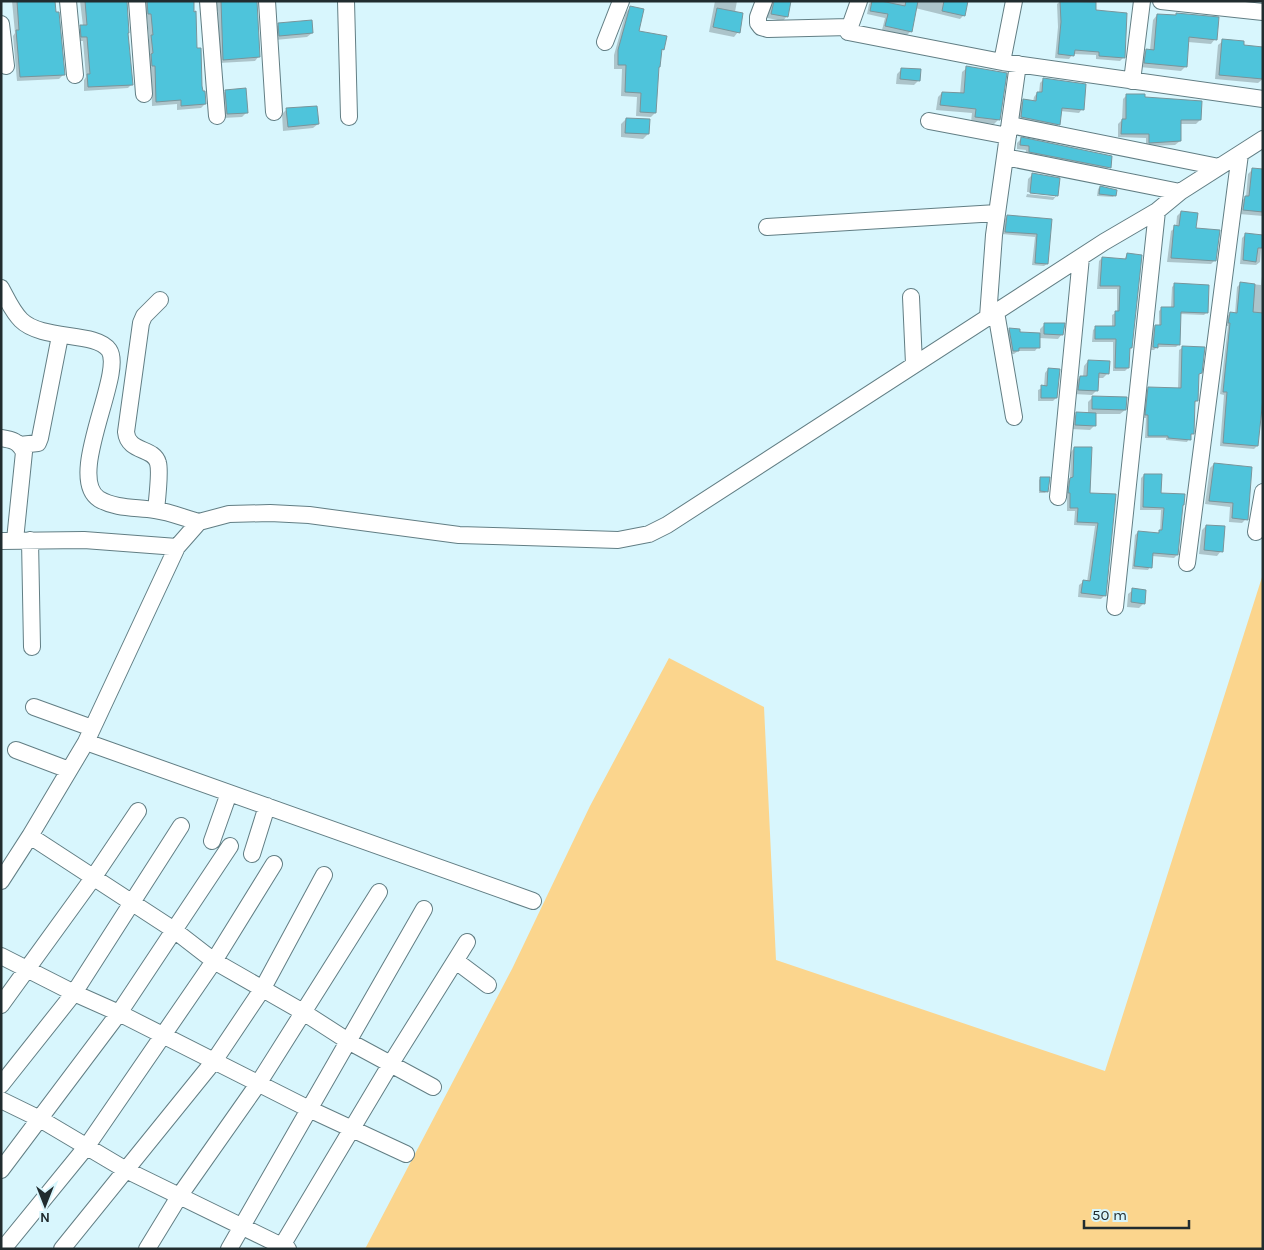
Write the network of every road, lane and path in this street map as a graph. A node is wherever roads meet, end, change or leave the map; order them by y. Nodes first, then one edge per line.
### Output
1 (68, 1) edge
2 (137, 1) edge
3 (208, 1) edge
4 (267, 1) edge
5 (346, 1) edge
6 (620, 1) edge
7 (764, 1) edge
8 (859, 1) edge
9 (1014, 1) edge
10 (1142, 1) edge
11 (1161, 1) edge
12 (1263, 12) edge
13 (1, 24) edge
14 (849, 27) junction
15 (605, 42) dead end
16 (1010, 63) junction
17 (6, 66) dead end
18 (74, 75) dead end
19 (1132, 81) junction
20 (144, 94) dead end
21 (1263, 99) edge
22 (274, 112) dead end
23 (217, 116) dead end
24 (349, 118) dead end
25 (929, 121) dead end
26 (1009, 131) junction
27 (1263, 139) edge
28 (1240, 154) junction
29 (1005, 157) junction
30 (1219, 167) junction
31 (1180, 192) junction
32 (1156, 211) junction
33 (998, 213) junction
34 (767, 227) dead end
35 (1080, 257) junction
36 (1, 288) edge
37 (911, 297) dead end
38 (160, 300) dead end
39 (992, 314) junction
40 (60, 336) junction
41 (914, 364) junction
42 (1014, 417) dead end
43 (1, 438) edge
44 (20, 445) junction
45 (1263, 492) edge
46 (1058, 497) dead end
47 (156, 510) junction
48 (199, 522) junction
49 (1256, 532) dead end
50 (15, 540) edge
51 (177, 547) junction
52 (1188, 563) dead end
53 (1115, 607) dead end
54 (32, 646) dead end
55 (34, 707) dead end
56 (89, 735) junction
57 (16, 750) dead end
58 (69, 770) junction
59 (229, 793) junction
60 (267, 806) junction
61 (138, 811) dead end
62 (180, 826) dead end
63 (30, 836) junction
64 (212, 841) dead end
65 (230, 846) dead end
66 (252, 854) dead end
67 (274, 864) dead end
68 (324, 875) dead end
69 (93, 878) junction
70 (1, 881) edge
71 (379, 892) dead end
72 (533, 900) dead end
73 (131, 903) junction
74 (424, 909) dead end
75 (174, 930) junction
76 (467, 942) dead end
77 (1, 956) edge
78 (214, 961) junction
79 (456, 961) junction
80 (27, 968) junction
81 (488, 985) dead end
82 (263, 988) junction
83 (74, 993) junction
84 (1, 1005) edge
85 (119, 1012) junction
86 (304, 1012) junction
87 (163, 1036) junction
88 (348, 1041) junction
89 (214, 1061) junction
90 (390, 1065) junction
91 (258, 1084) junction
92 (1, 1085) edge
93 (433, 1088) dead end
94 (1, 1100) edge
95 (309, 1109) junction
96 (40, 1119) junction
97 (352, 1128) junction
98 (86, 1146) junction
99 (406, 1154) dead end
100 (1, 1170) edge
101 (126, 1170) junction
102 (180, 1195) junction
103 (242, 1227) junction
104 (5, 1246) edge
105 (283, 1248) edge
106 (62, 1249) edge
107 (147, 1249) edge
108 (229, 1249) edge

1 - 18 street
2 - 20 street
3 - 23 street
4 - 22 street
5 - 24 street
6 - 15 street
7 - 14 street
8 - 14 street
9 - 16 street
10 - 19 street
11 - 12 street
13 - 17 street
14 - 16 street
16 - 19 street
16 - 26 street
19 - 21 street
25 - 26 street
26 - 29 street
26 - 30 street
27 - 28 street
28 - 30 street
28 - 52 street
29 - 31 street
29 - 33 street
30 - 31 street
31 - 32 street
32 - 35 street
32 - 53 street
33 - 34 street
33 - 39 street
35 - 39 street
35 - 46 street
36 - 40 street
37 - 41 street
38 - 47 street
39 - 41 street
39 - 42 street
40 - 44 street
40 - 47 street
41 - 48 street
43 - 44 street
44 - 50 street
45 - 49 street
47 - 48 street
48 - 51 street
50 - 51 street
50 - 54 street
51 - 56 street
55 - 56 street
56 - 58 street
56 - 59 street
57 - 58 street
58 - 63 street
59 - 60 street
59 - 64 street
60 - 66 street
60 - 72 street
61 - 69 street
62 - 73 street
63 - 69 street
63 - 70 street
65 - 75 street
67 - 78 street
68 - 82 street
69 - 73 street
69 - 80 street
71 - 86 street
73 - 75 street
73 - 83 street
74 - 88 street
75 - 78 street
75 - 85 street
76 - 79 street
77 - 80 street
78 - 82 street
78 - 87 street
79 - 81 street
79 - 90 street
80 - 83 street
80 - 84 street
82 - 86 street
82 - 89 street
83 - 85 street
83 - 92 street
85 - 87 street
85 - 96 street
86 - 88 street
86 - 91 street
87 - 89 street
87 - 98 street
88 - 90 street
88 - 95 street
89 - 91 street
89 - 101 street
90 - 93 street
90 - 97 street
91 - 95 street
91 - 102 street
94 - 96 street
95 - 97 street
95 - 103 street
96 - 98 street
96 - 100 street
97 - 99 street
97 - 105 street
98 - 101 street
98 - 104 street
101 - 102 street
101 - 106 street
102 - 103 street
102 - 107 street
103 - 105 street
103 - 108 street

